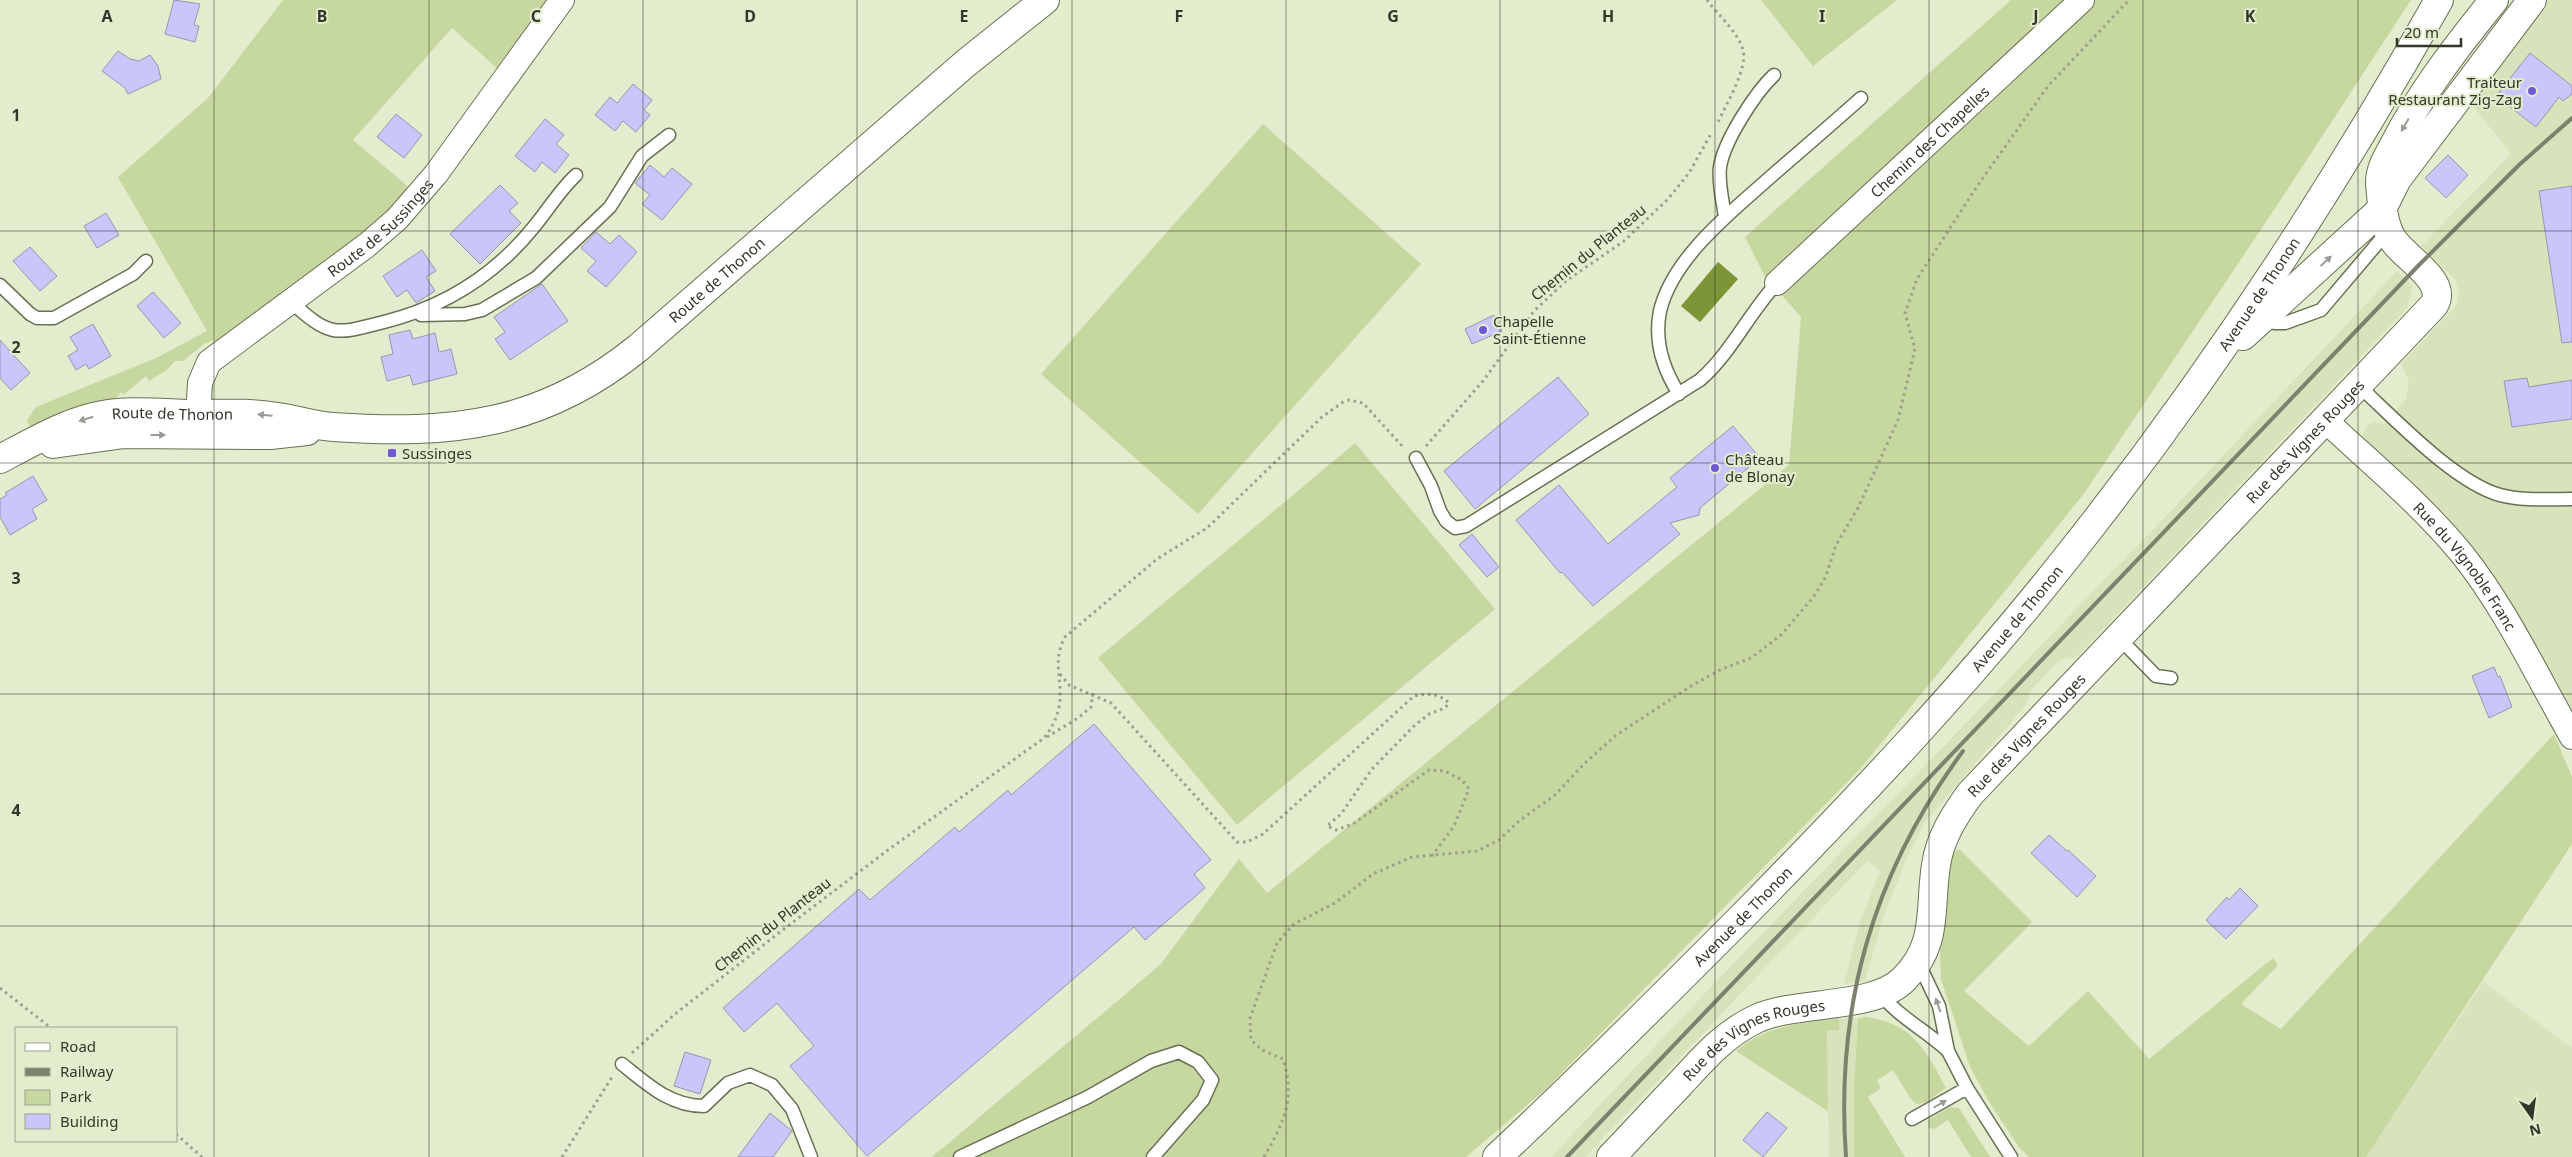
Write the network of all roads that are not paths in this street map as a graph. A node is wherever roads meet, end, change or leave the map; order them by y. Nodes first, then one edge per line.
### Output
1 (562, 0) edge
2 (1045, 0) edge
3 (2082, 0) edge
4 (2439, 0) edge
5 (2494, 0) edge
6 (2532, 0) edge
7 (2445, 62) junction
8 (1774, 75) dead end
9 (2470, 80) junction
10 (1861, 98) dead end
11 (669, 135) dead end
12 (576, 175) dead end
13 (1725, 217) junction
14 (2386, 219) junction
15 (146, 261) dead end
16 (1778, 283) joint
17 (0, 284) edge
18 (291, 302) junction
19 (413, 315) junction
20 (2215, 359) junction
21 (2359, 386) junction
22 (1679, 394) junction
23 (2326, 421) junction
24 (197, 424) junction
25 (10, 454) edge
26 (1416, 458) road end
27 (2572, 499) edge
28 (2119, 638) junction
29 (2171, 678) dead end
30 (2572, 737) edge
31 (1918, 962) junction
32 (1880, 993) junction
33 (1948, 1051) junction
34 (622, 1064) road end
35 (1967, 1088) junction
36 (1912, 1120) dead end
37 (811, 1157) edge
38 (960, 1157) edge
39 (1153, 1157) edge
40 (1497, 1157) edge
41 (1611, 1157) edge
42 (2011, 1157) edge

1 - 18 street, Route de Sussinges
2 - 24 main road, Route de Thonon
3 - 16 street, Chemin des Chapelles
4 - 20 main road, Avenue de Thonon
5 - 7 main road
6 - 9 main road
7 - 9 main road
7 -> 14 main road
8 - 13 lane
9 - 14 main road
10 - 13 lane
11 - 19 lane
12 - 19 lane
13 - 22 lane
14 - 20 main road
14 - 21 main road, Rue des Vignes Rouges
15 - 17 lane
16 - 22 lane
18 - 19 lane
18 - 24 street, Route de Sussinges
20 - 40 main road, Avenue de Thonon
21 - 23 main road, Rue des Vignes Rouges
21 - 27 lane
22 - 26 lane
23 - 28 main road, Rue des Vignes Rouges
23 - 30 street, Rue du Vignoble Franc
24 - 25 main road, Route de Thonon
28 - 29 lane
28 - 31 main road, Rue des Vignes Rouges
31 - 32 main road, Rue des Vignes Rouges
33 -> 31 lane
32 - 33 lane
32 - 41 main road, Rue des Vignes Rouges
33 - 35 lane
34 - 37 lane
36 -> 35 lane
35 - 42 lane
38 - 39 lane

